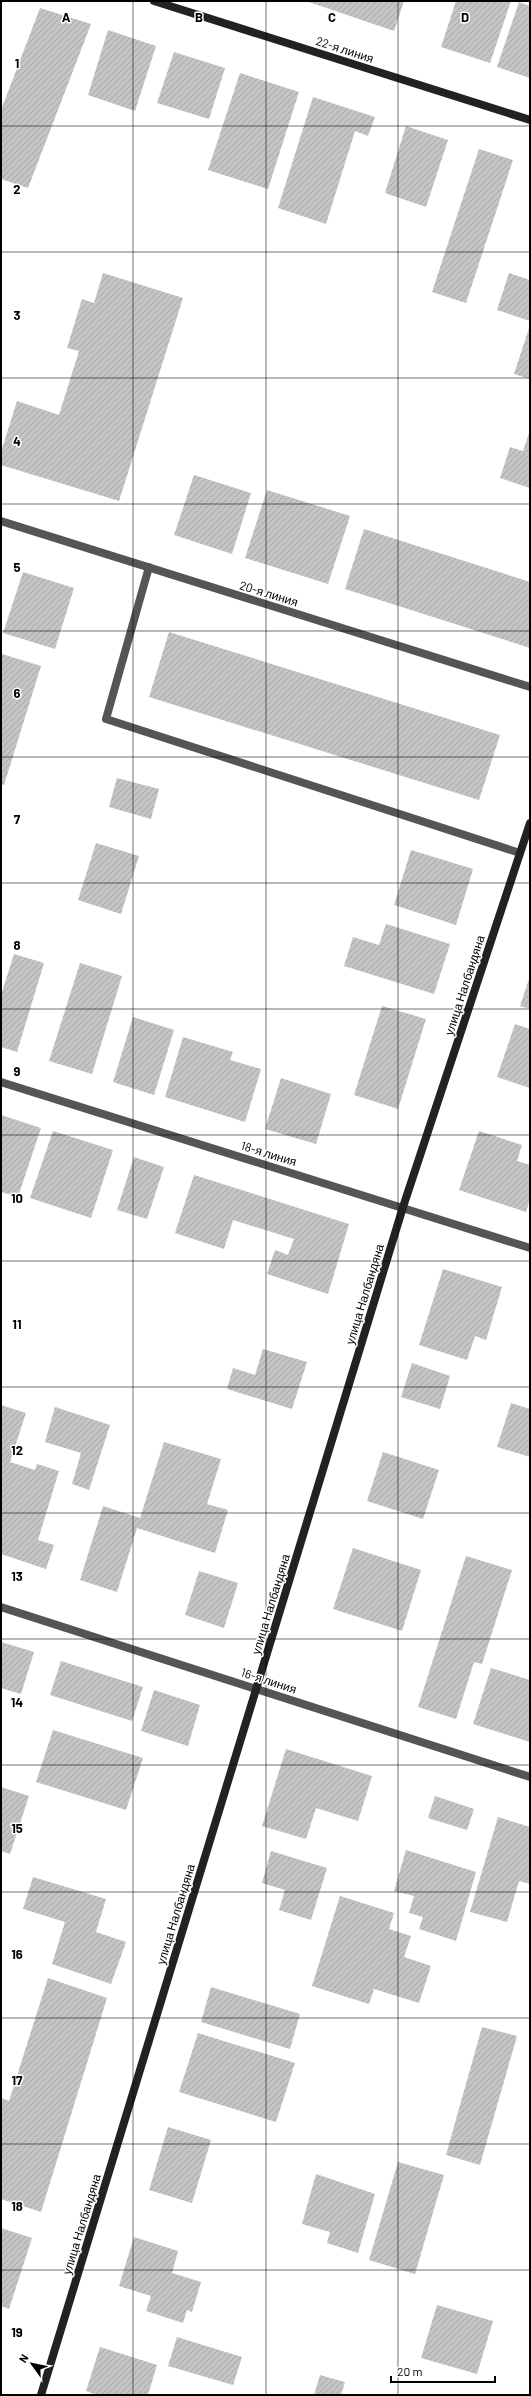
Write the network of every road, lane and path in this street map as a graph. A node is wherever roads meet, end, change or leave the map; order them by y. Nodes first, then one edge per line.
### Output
1 (154, 1) edge
2 (530, 120) edge
3 (1, 521) edge
4 (149, 567) junction
5 (530, 687) edge
6 (530, 823) edge
7 (520, 854) junction
8 (1, 1082) edge
9 (403, 1207) junction
10 (530, 1248) edge
11 (1, 1608) edge
12 (256, 1688) junction
13 (530, 1777) edge
14 (41, 2395) edge

1 - 2 street, 22-я линия
3 - 4 street, 20-я линия
4 - 5 street, 20-я линия
4 - 7 street
6 - 7 street, улица Налбандяна
7 - 9 street, улица Налбандяна
8 - 9 street, 18-я линия
9 - 10 street, 18-я линия
9 - 12 street, улица Налбандяна
11 - 12 street, 16-я линия
12 - 13 street, 16-я линия
12 - 14 street, улица Налбандяна

